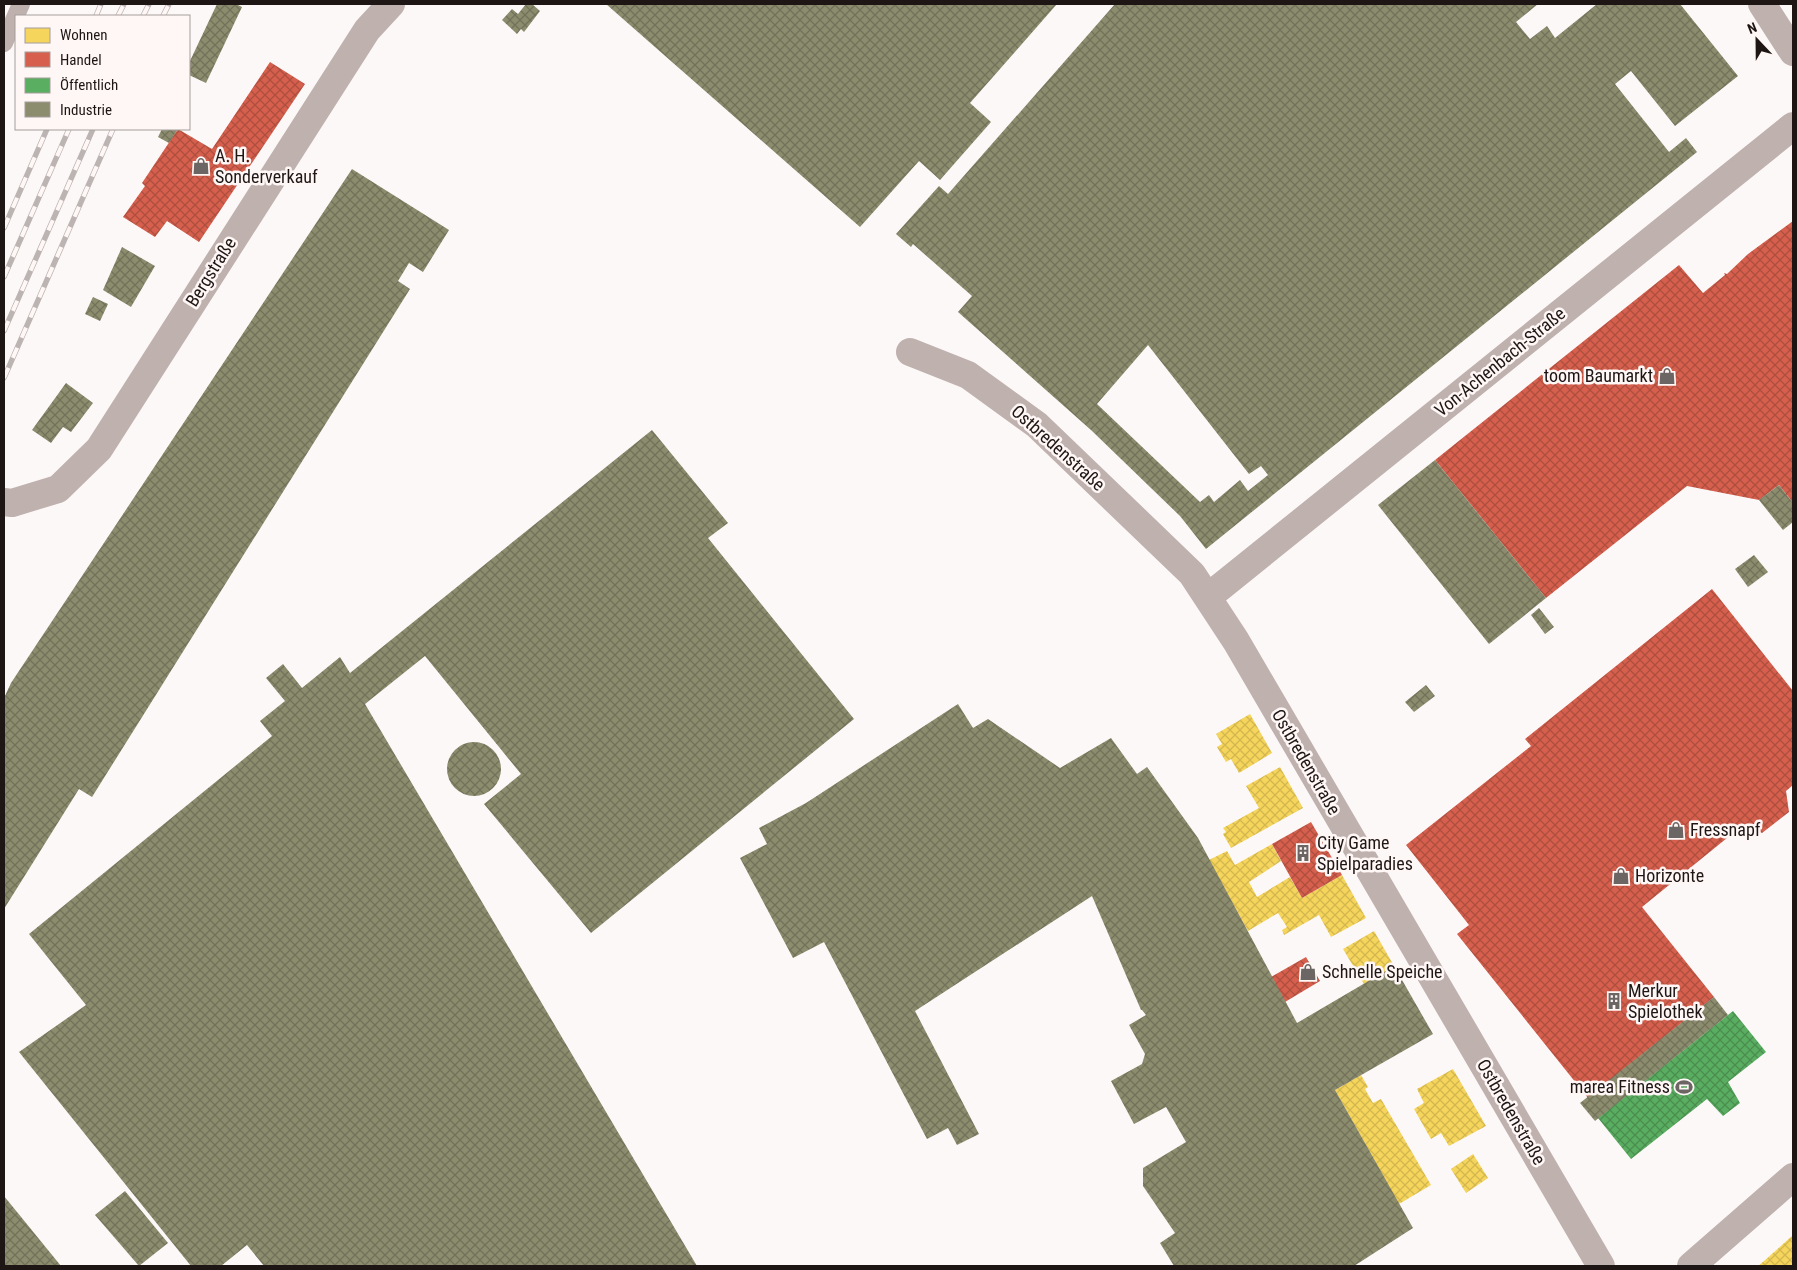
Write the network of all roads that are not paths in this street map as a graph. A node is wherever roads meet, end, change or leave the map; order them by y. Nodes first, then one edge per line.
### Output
1 (391, 4) edge
2 (1762, 4) edge
3 (15, 18) edge
4 (4, 44) edge
5 (1793, 52) edge
6 (1793, 126) edge
7 (910, 352) dead end
8 (4, 502) edge
9 (1208, 597) junction
10 (1793, 1177) edge
11 (1600, 1266) edge
12 (1691, 1266) edge

1 - 8 street, Bergstraße
2 - 5 street
3 - 4 lane
6 - 9 street, Von-Achenbach-Straße
7 - 9 street, Ostbredenstraße
9 - 11 street, Ostbredenstraße
10 - 12 street

